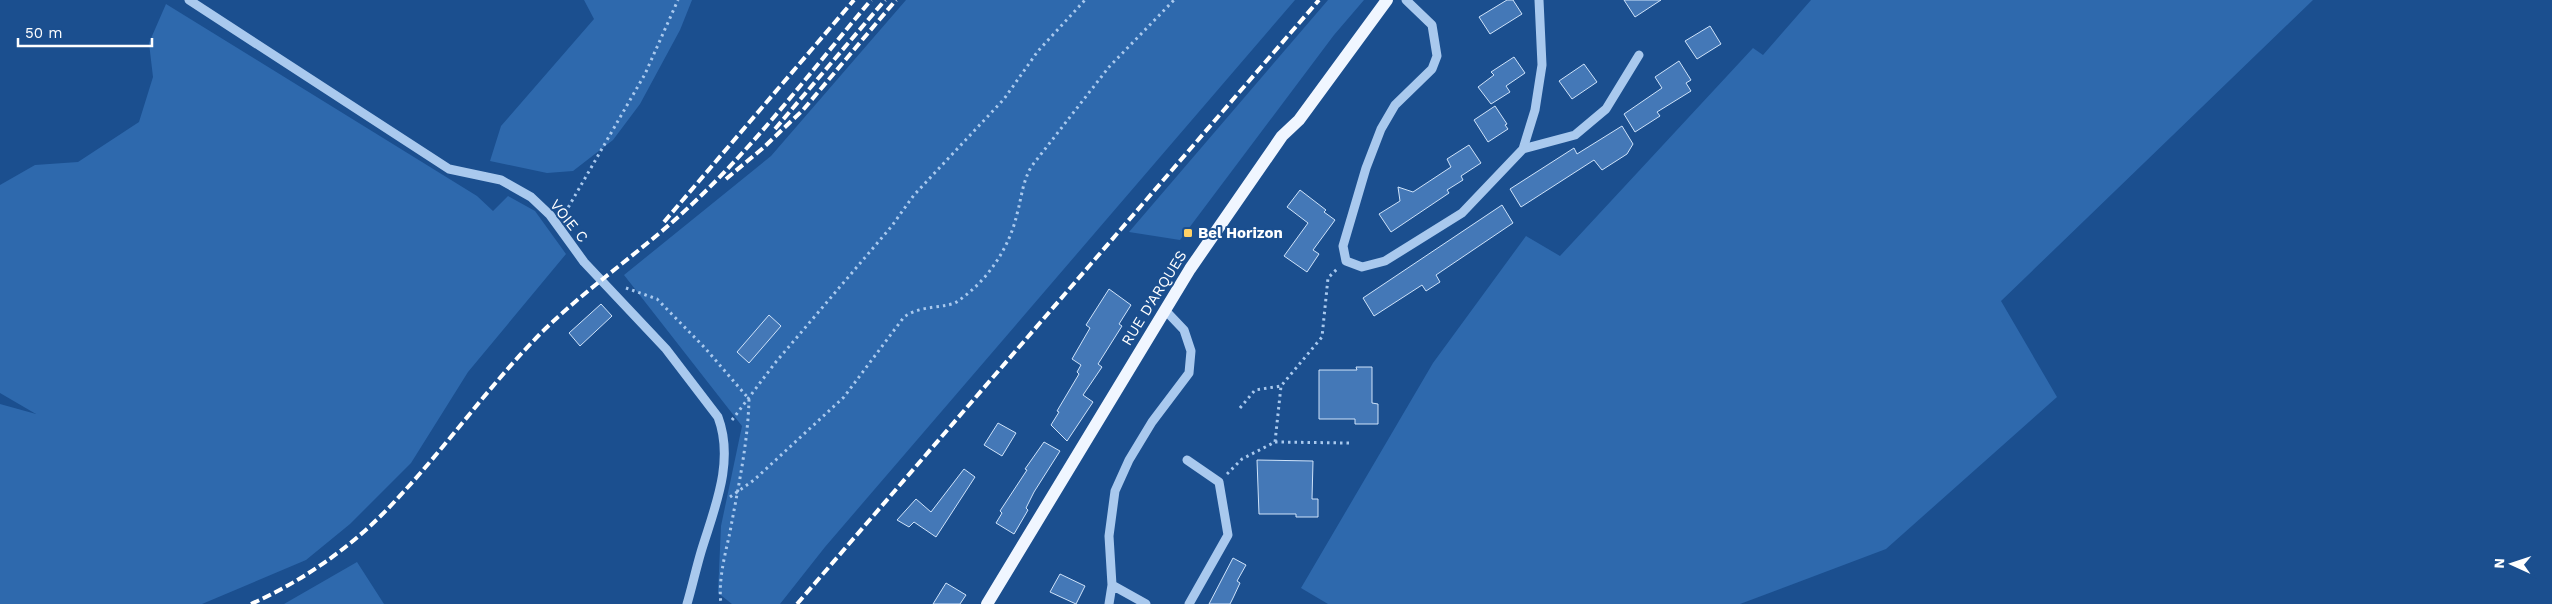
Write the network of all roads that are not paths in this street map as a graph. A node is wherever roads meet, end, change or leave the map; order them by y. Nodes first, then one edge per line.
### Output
1 (189, 0) edge
2 (1388, 0) edge
3 (1406, 0) edge
4 (1539, 0) edge
5 (1639, 55) dead end
6 (1523, 149) junction
7 (1165, 310) junction
8 (1187, 460) dead end
9 (1112, 585) junction
10 (687, 604) edge
11 (987, 604) edge
12 (1109, 604) edge
13 (1146, 604) edge
14 (1189, 604) edge

1 - 10 street, VOIE C
2 - 7 main road, RUE D'ARQUES
3 - 6 street
4 - 6 street
5 - 6 street
7 - 9 street
7 - 11 main road, RUE D'ARQUES
8 - 14 street
9 - 12 street
9 - 13 street

